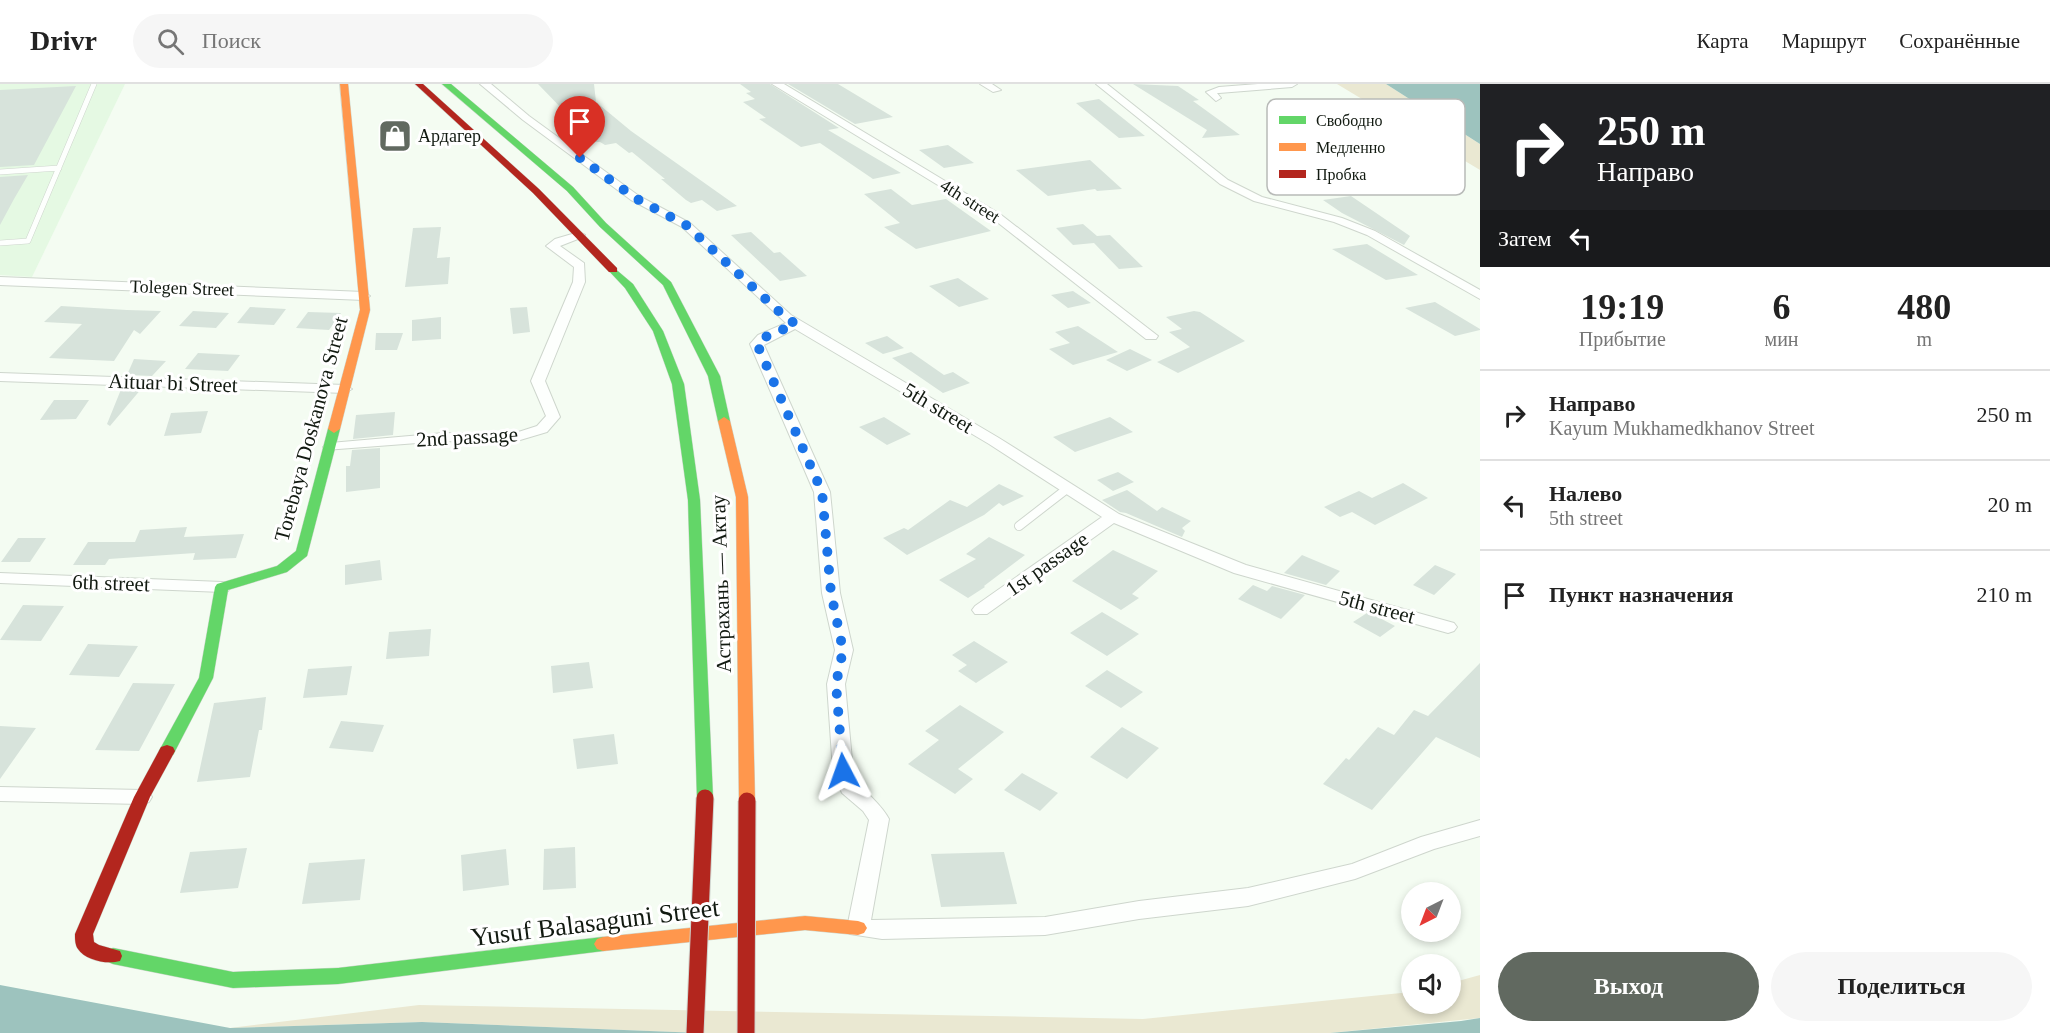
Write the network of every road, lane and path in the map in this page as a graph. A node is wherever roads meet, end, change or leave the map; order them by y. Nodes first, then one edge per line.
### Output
1 (94, 84) edge
2 (344, 84) edge
3 (419, 84) edge
4 (446, 84) edge
5 (485, 84) edge
6 (777, 84) edge
7 (985, 84) edge
8 (1101, 84) edge
9 (1292, 84) edge
10 (996, 90) dead end
11 (1216, 98) dead end
12 (59, 168) junction
13 (0, 172) edge
14 (579, 235) junction
15 (0, 243) edge
16 (0, 281) edge
17 (1480, 295) edge
18 (364, 296) junction
19 (796, 324) junction
20 (1151, 336) dead end
21 (0, 377) edge
22 (345, 390) junction
23 (330, 447) junction
24 (1068, 488) junction
25 (1113, 518) junction
26 (1019, 526) dead end
27 (0, 578) edge
28 (222, 587) junction
29 (981, 610) dead end
30 (1448, 627) dead end
31 (0, 794) edge
32 (142, 797) junction
33 (1480, 828) edge
34 (858, 928) junction
35 (695, 1033) edge
36 (746, 1033) edge

1 - 12 lane
2 - 18 main road, Torebaya Doskanova Street
3 - 14 main road, Астрахань — Актау
4 - 36 main road, Астрахань — Актау, bridge
5 - 19 street, 5th street
6 - 20 street, 4th street
7 - 10 street
8 - 17 street
9 - 11 street
12 - 13 lane
12 - 15 lane
14 - 23 street, 2nd passage
14 - 35 main road, Астрахань — Актау, bridge
16 - 18 street, Tolegen Street
18 - 22 main road, Torebaya Doskanova Street
19 - 24 street, 5th street
19 - 34 street
21 - 22 street, Aituar bi Street
22 - 23 main road, Torebaya Doskanova Street
23 - 28 main road, Torebaya Doskanova Street
24 - 25 street, 5th street
24 - 26 lane
25 - 29 street, 1st passage
25 - 30 street, 5th street
27 - 28 street, 6th street
28 - 32 main road
31 - 32 street
32 - 34 main road, Yusuf Balasaguni Street
33 - 34 street

